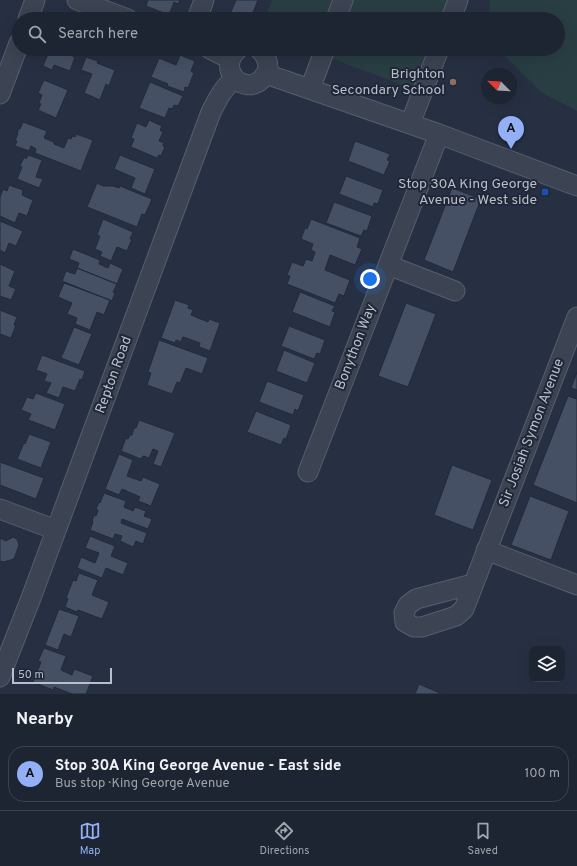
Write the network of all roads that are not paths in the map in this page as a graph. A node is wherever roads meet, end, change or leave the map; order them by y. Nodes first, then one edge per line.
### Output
1 (35, 0) edge
2 (77, 0) edge
3 (204, 0) edge
4 (343, 0) edge
5 (458, 0) edge
6 (31, 12) edge
7 (109, 12) edge
8 (200, 12) edge
9 (339, 12) edge
10 (454, 12) edge
11 (14, 56) edge
12 (233, 56) edge
13 (265, 56) edge
14 (322, 56) edge
15 (436, 56) edge
16 (266, 74) junction
17 (235, 79) junction
18 (310, 89) junction
19 (0, 94) edge
20 (410, 124) junction
21 (439, 134) junction
22 (577, 186) edge
23 (388, 265) junction
24 (455, 291) dead end
25 (577, 317) edge
26 (308, 472) dead end
27 (0, 509) edge
28 (56, 530) junction
29 (486, 550) junction
30 (576, 582) edge
31 (473, 584) dead end
32 (0, 677) edge

1 - 6 street
2 - 7 street
3 - 8 street
4 - 9 street
5 - 10 street
11 - 19 street
12 - 17 street
13 - 16 street
14 - 18 street
15 - 20 street
16 - 17 street
16 - 18 street
17 - 28 street, Repton Road
18 - 20 street
20 - 21 street
21 - 22 street
21 - 23 street, Bonython Way
23 - 24 street
23 - 26 street, Bonython Way
25 - 29 street, Sir Josiah Symon Avenue
27 - 28 street
28 - 32 street, Repton Road
29 - 30 street
29 - 31 street, Sir Josiah Symon Avenue

